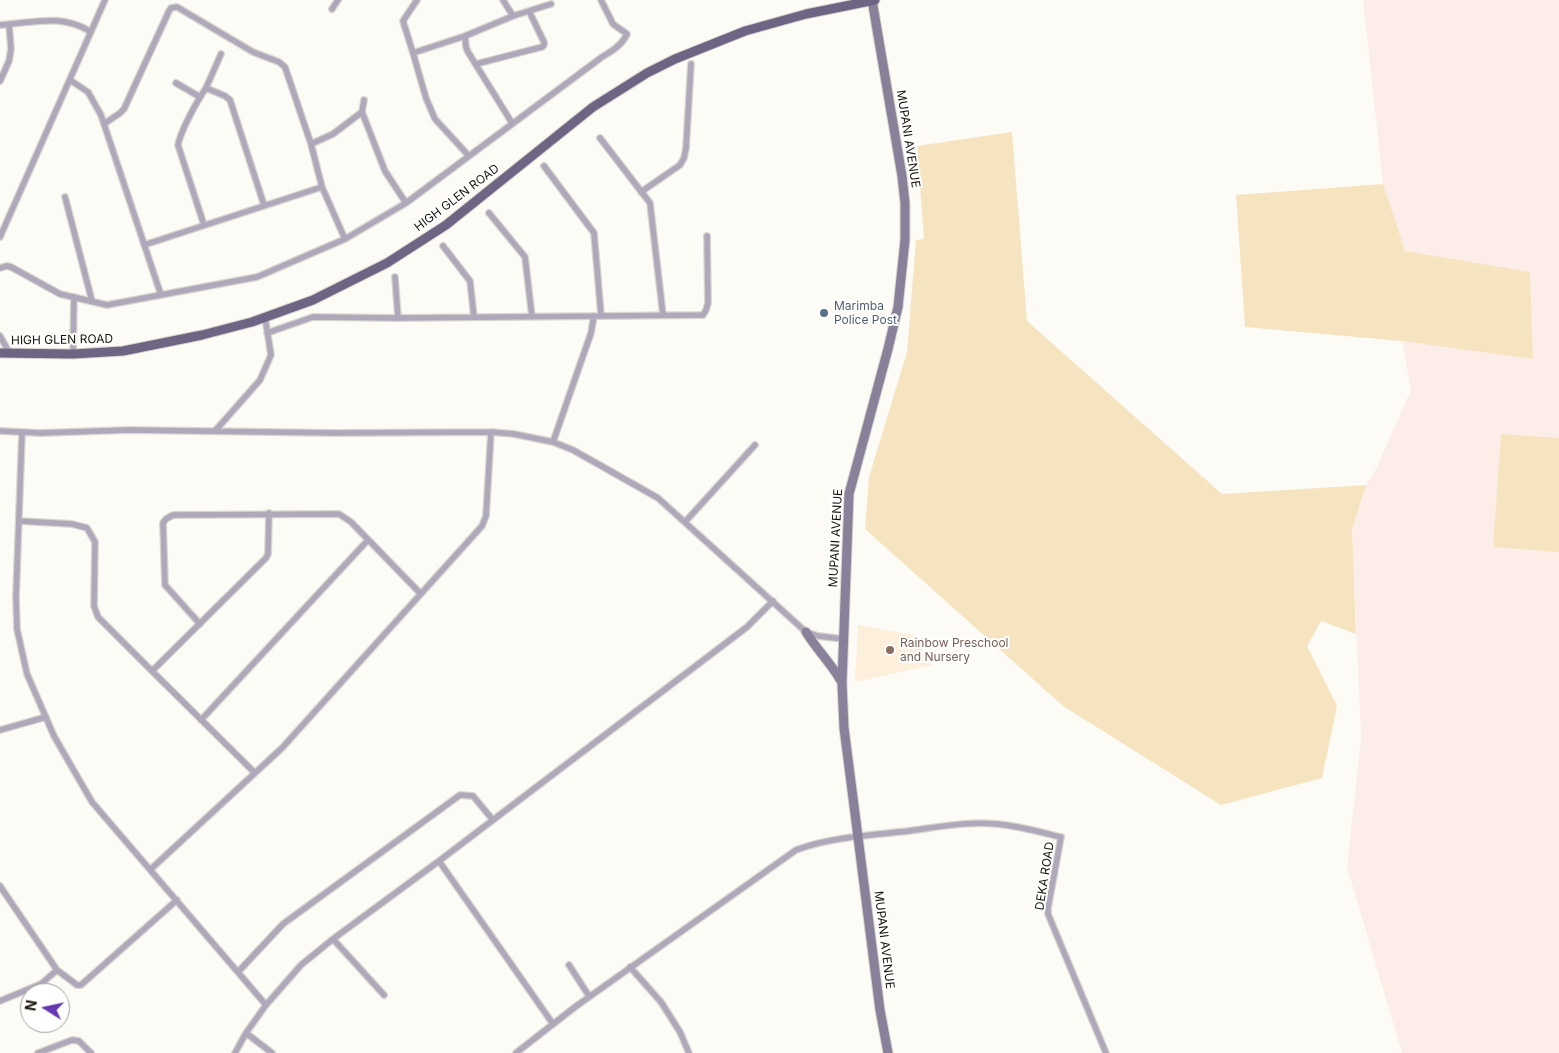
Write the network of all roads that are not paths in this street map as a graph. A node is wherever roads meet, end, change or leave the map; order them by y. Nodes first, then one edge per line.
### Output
1 (105, 0) edge
2 (338, 0) edge
3 (417, 0) edge
4 (502, 0) edge
5 (601, 0) edge
6 (873, 0) edge
7 (551, 4) dead end
8 (332, 9) dead end
9 (529, 11) junction
10 (513, 16) junction
11 (9, 24) junction
12 (0, 25) edge
13 (90, 32) junction
14 (465, 36) junction
15 (413, 53) junction
16 (221, 54) dead end
17 (476, 64) junction
18 (691, 64) dead end
19 (70, 80) junction
20 (0, 81) edge
21 (176, 83) dead end
22 (206, 88) junction
23 (200, 97) junction
24 (364, 100) dead end
25 (362, 112) junction
26 (512, 123) junction
27 (104, 124) junction
28 (600, 138) dead end
29 (311, 144) junction
30 (468, 156) junction
31 (544, 166) dead end
32 (322, 187) junction
33 (641, 192) junction
34 (65, 197) dead end
35 (406, 202) junction
36 (264, 205) junction
37 (489, 213) dead end
38 (204, 225) junction
39 (707, 236) dead end
40 (0, 237) edge
41 (345, 239) junction
42 (144, 244) junction
43 (443, 246) dead end
44 (0, 268) edge
45 (395, 277) dead end
46 (161, 295) junction
47 (74, 297) junction
48 (92, 301) junction
49 (601, 315) junction
50 (663, 315) junction
51 (594, 316) junction
52 (264, 317) junction
53 (474, 317) junction
54 (532, 317) junction
55 (398, 318) junction
56 (267, 333) junction
57 (0, 336) edge
58 (0, 353) edge
59 (10, 354) junction
60 (73, 354) junction
61 (0, 431) edge
62 (215, 431) junction
63 (491, 432) junction
64 (22, 433) junction
65 (552, 442) junction
66 (755, 445) dead end
67 (269, 513) junction
68 (19, 522) junction
69 (685, 522) junction
70 (368, 540) junction
71 (421, 594) junction
72 (773, 601) junction
73 (200, 624) junction
74 (806, 632) junction
75 (843, 638) junction
76 (152, 672) junction
77 (842, 683) junction
78 (46, 717) junction
79 (201, 720) junction
80 (0, 730) edge
81 (255, 773) junction
82 (493, 820) junction
83 (858, 837) junction
84 (439, 861) junction
85 (150, 869) junction
86 (0, 886) edge
87 (177, 900) junction
88 (333, 939) junction
89 (569, 965) dead end
90 (630, 967) junction
91 (57, 970) junction
92 (238, 972) junction
93 (384, 995) dead end
94 (590, 996) junction
95 (0, 1001) edge
96 (266, 1005) junction
97 (553, 1024) junction
98 (246, 1033) junction
99 (38, 1053) edge
100 (91, 1053) edge
101 (235, 1053) edge
102 (272, 1053) edge
103 (516, 1053) edge
104 (689, 1053) edge
105 (888, 1053) edge
106 (1106, 1053) edge

1 - 13 street
2 - 8 street
3 - 15 street
4 - 10 street
5 - 26 street
6 - 52 main road, HIGH GLEN ROAD
6 - 75 street, MUPANI AVENUE
7 - 9 street
9 - 10 street
9 - 17 street
10 - 14 street
11 - 12 street
11 - 13 street
11 - 20 street
13 - 19 street
14 - 15 street
14 - 17 street
15 - 30 street
16 - 22 street
17 - 26 street
18 - 33 street
19 - 27 street
19 - 40 street
21 - 23 street
22 - 23 street
22 - 36 street
23 - 38 street
24 - 25 street
25 - 29 street
25 - 35 street
26 - 30 street
27 - 29 street
27 - 42 street
28 - 33 street
29 - 32 street
30 - 35 street
31 - 49 street
32 - 36 street
32 - 41 street
33 - 50 street
34 - 48 street
35 - 41 street
36 - 38 street
37 - 54 street
38 - 42 street
39 - 50 street
41 - 46 street
42 - 46 street
43 - 53 street
44 - 47 street
45 - 55 street
46 - 48 street
47 - 48 street
47 - 60 street
49 - 50 street
49 - 51 street
51 - 54 street
51 - 65 street
52 - 56 street
52 - 60 main road, HIGH GLEN ROAD
53 - 54 street
53 - 55 street
55 - 56 street
56 - 62 street
57 - 59 street
58 - 59 main road, HIGH GLEN ROAD
59 - 60 main road, HIGH GLEN ROAD
61 - 64 street
62 - 63 street
62 - 64 street
63 - 65 street
63 - 71 street
64 - 68 street
65 - 69 street
66 - 69 street
67 - 70 street
67 - 73 street
67 - 73 street
68 - 76 street
68 - 78 street
69 - 72 street
70 - 71 street
70 - 79 street
71 - 81 street
72 - 74 street
72 - 82 street
73 - 76 street
74 - 75 street
74 - 77 street
75 - 77 street, MUPANI AVENUE
76 - 79 street
77 - 83 street, MUPANI AVENUE
78 - 80 street
78 - 85 street
79 - 81 street
81 - 85 street
82 - 84 street
82 - 92 street
83 - 90 street
83 - 105 street, MUPANI AVENUE
83 - 106 street, DEKA ROAD
84 - 88 street
84 - 97 street
85 - 87 street
86 - 91 street
87 - 91 street
87 - 92 street
88 - 93 street
88 - 96 street
89 - 94 street
90 - 94 street
90 - 104 street
91 - 95 street
92 - 96 street
94 - 97 street
96 - 98 street
97 - 103 street
98 - 101 street
98 - 102 street
99 - 100 street

